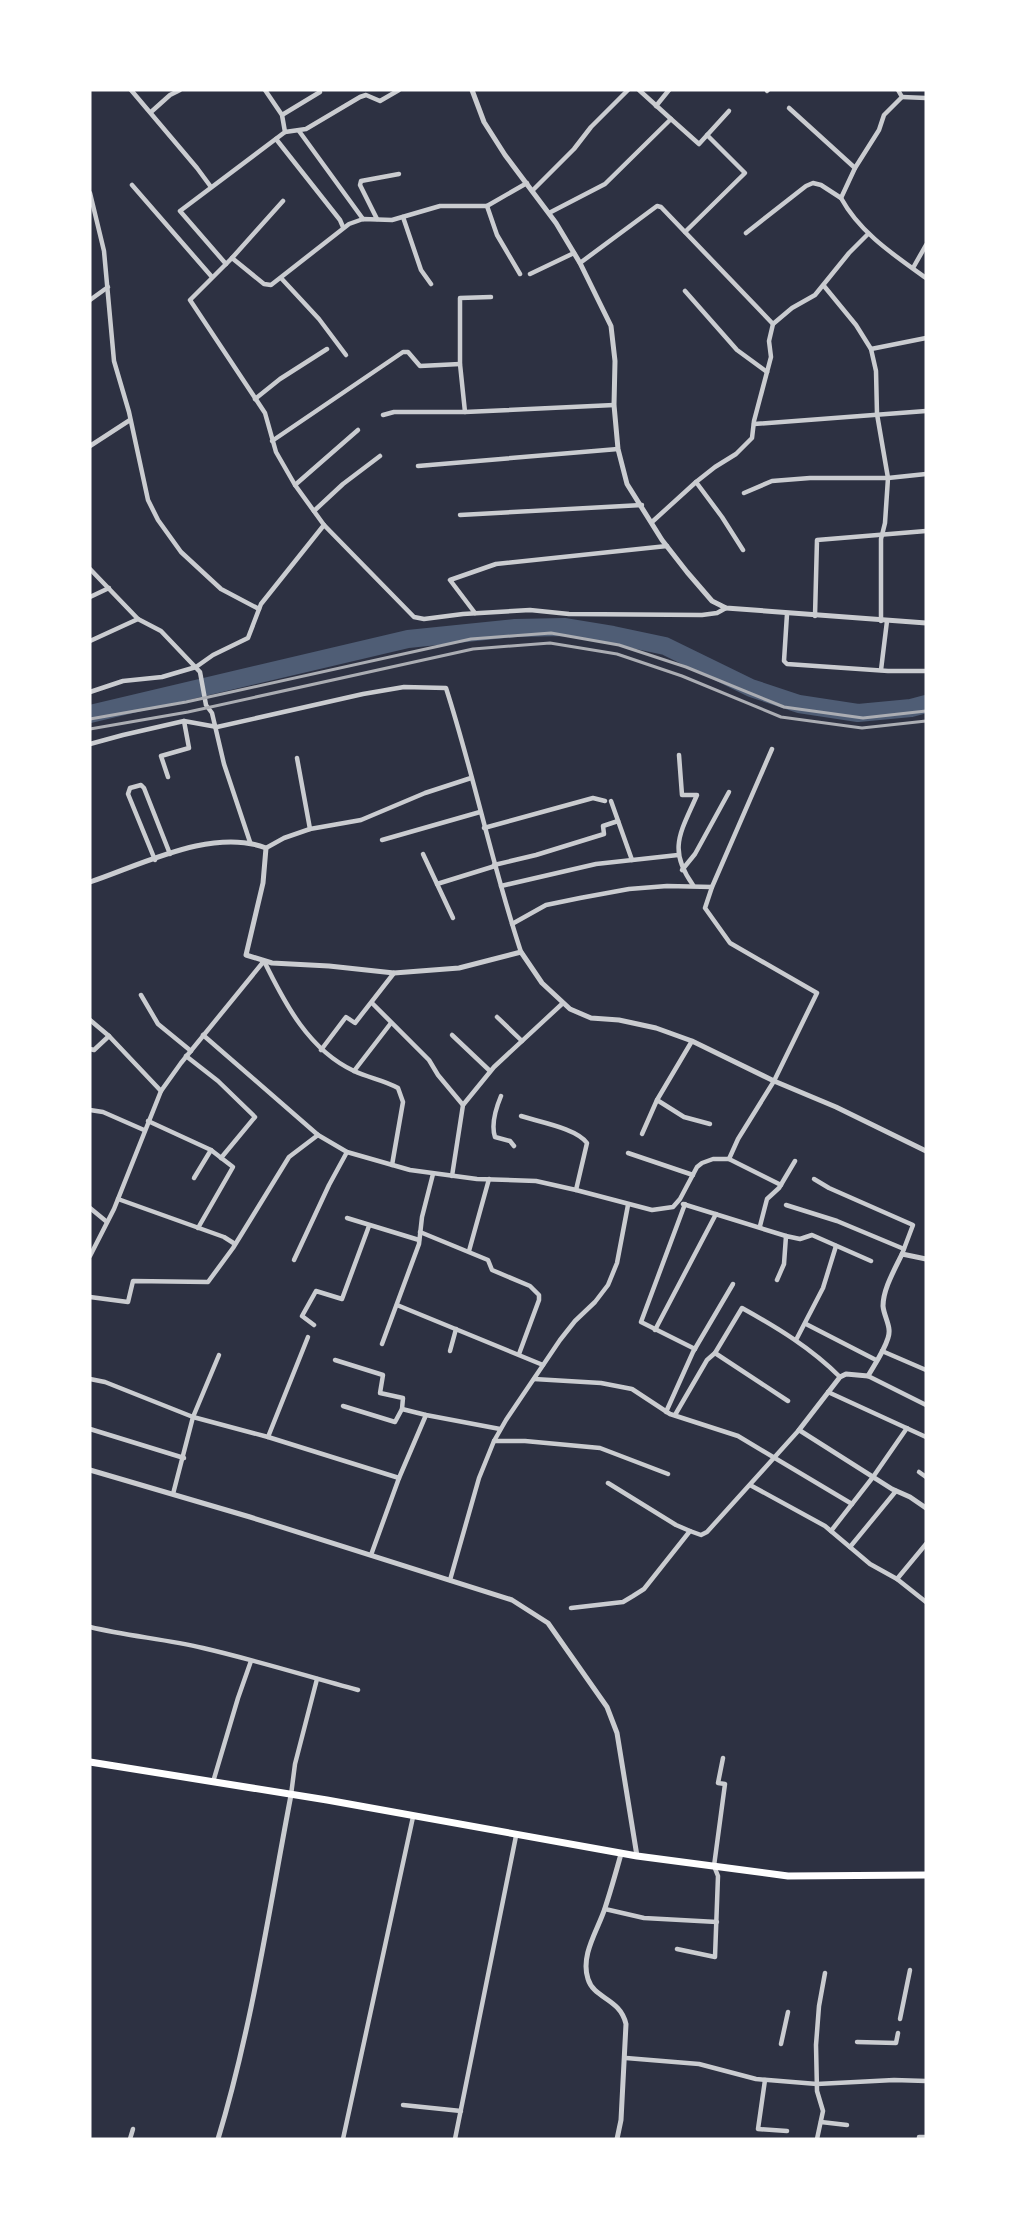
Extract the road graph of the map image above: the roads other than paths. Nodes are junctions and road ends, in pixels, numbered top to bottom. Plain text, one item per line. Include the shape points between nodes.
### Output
1 (131, 90) edge
2 (180, 90) edge
3 (264, 90) edge
4 (319, 90) edge
5 (399, 90) edge
6 (472, 90) edge
7 (628, 90) edge
8 (639, 90) edge
9 (669, 90) edge
10 (898, 90) edge
11 (902, 97) junction
12 (926, 98) edge
13 (656, 106) junction
14 (789, 108) dead end
15 (729, 111) dead end
16 (151, 112) junction
17 (282, 115) junction
18 (671, 119) junction
19 (299, 131) junction
20 (285, 132) junction
21 (707, 135) junction
22 (276, 139) junction
23 (855, 168) junction
24 (399, 174) dead end
25 (527, 183) junction
26 (132, 185) dead end
27 (211, 187) junction
28 (533, 189) junction
29 (90, 193) edge
30 (841, 198) junction
31 (283, 201) dead end
32 (487, 206) junction
33 (549, 213) junction
34 (403, 217) junction
35 (363, 219) junction
36 (377, 219) junction
37 (343, 227) junction
38 (686, 232) junction
39 (746, 233) dead end
40 (868, 234) junction
41 (926, 245) edge
42 (574, 253) junction
43 (232, 258) junction
44 (579, 263) junction
45 (225, 264) junction
46 (913, 268) junction
47 (520, 274) dead end
48 (530, 274) dead end
49 (212, 277) junction
50 (281, 278) junction
51 (926, 278) edge
52 (431, 284) dead end
53 (824, 286) junction
54 (108, 287) junction
55 (686, 291) dead end
56 (491, 297) dead end
57 (90, 300) edge
58 (773, 324) junction
59 (926, 338) edge
60 (327, 349) dead end
61 (871, 349) junction
62 (346, 355) dead end
63 (460, 364) junction
64 (767, 372) junction
65 (255, 399) junction
66 (614, 405) junction
67 (926, 411) edge
68 (465, 412) junction
69 (877, 414) junction
70 (383, 415) dead end
71 (130, 420) junction
72 (754, 423) junction
73 (358, 430) dead end
74 (272, 441) junction
75 (90, 446) edge
76 (618, 449) junction
77 (380, 456) dead end
78 (418, 466) dead end
79 (926, 474) edge
80 (888, 478) junction
81 (696, 482) junction
82 (295, 485) junction
83 (744, 493) dead end
84 (642, 505) junction
85 (314, 511) junction
86 (460, 515) dead end
87 (652, 522) junction
88 (324, 525) junction
89 (926, 531) edge
90 (882, 535) junction
91 (667, 546) junction
92 (743, 550) dead end
93 (90, 569) edge
94 (109, 588) junction
95 (90, 597) edge
96 (260, 607) junction
97 (726, 608) junction
98 (475, 613) junction
99 (787, 614) junction
100 (815, 616) junction
101 (138, 619) junction
102 (884, 621) junction
103 (926, 623) edge
104 (90, 640) edge
105 (196, 667) junction
106 (881, 670) junction
107 (926, 670) edge
108 (90, 692) edge
109 (184, 722) junction
110 (217, 727) junction
111 (90, 744) edge
112 (772, 748) dead end
113 (679, 755) dead end
114 (297, 758) dead end
115 (168, 777) dead end
116 (471, 778) junction
117 (729, 792) dead end
118 (480, 812) junction
119 (618, 821) junction
120 (484, 828) junction
121 (310, 829) junction
122 (382, 840) dead end
123 (250, 842) junction
124 (266, 848) junction
125 (170, 854) junction
126 (423, 854) dead end
127 (678, 855) junction
128 (154, 860) junction
129 (632, 860) junction
130 (495, 866) junction
131 (682, 870) junction
132 (90, 882) edge
133 (437, 884) junction
134 (693, 885) junction
135 (501, 886) junction
136 (712, 887) junction
137 (453, 918) dead end
138 (512, 924) junction
139 (521, 952) junction
140 (264, 961) junction
141 (394, 973) junction
142 (141, 995) dead end
143 (372, 1003) junction
144 (563, 1003) junction
145 (497, 1017) dead end
146 (90, 1020) edge
147 (392, 1023) junction
148 (203, 1035) junction
149 (452, 1035) dead end
150 (109, 1036) junction
151 (522, 1041) junction
152 (692, 1041) junction
153 (90, 1049) edge
154 (321, 1050) junction
155 (191, 1051) junction
156 (186, 1056) junction
157 (354, 1071) junction
158 (490, 1071) junction
159 (774, 1081) junction
160 (161, 1091) junction
161 (501, 1096) dead end
162 (657, 1100) junction
163 (463, 1105) junction
164 (90, 1110) edge
165 (521, 1116) dead end
166 (148, 1121) junction
167 (710, 1124) dead end
168 (144, 1130) junction
169 (642, 1134) dead end
170 (318, 1135) junction
171 (514, 1146) dead end
172 (211, 1150) junction
173 (926, 1151) edge
174 (347, 1152) junction
175 (628, 1153) dead end
176 (221, 1158) junction
177 (729, 1159) junction
178 (795, 1161) dead end
179 (392, 1165) junction
180 (434, 1174) junction
181 (693, 1175) junction
182 (452, 1176) junction
183 (194, 1178) dead end
184 (489, 1179) junction
185 (814, 1179) dead end
186 (781, 1185) junction
187 (576, 1190) junction
188 (118, 1199) junction
189 (677, 1202) junction
190 (685, 1204) junction
191 (628, 1205) junction
192 (786, 1205) dead end
193 (90, 1208) edge
194 (716, 1214) junction
195 (347, 1218) dead end
196 (107, 1222) junction
197 (369, 1226) junction
198 (760, 1226) junction
199 (198, 1228) junction
200 (420, 1232) junction
201 (786, 1236) junction
202 (419, 1240) junction
203 (235, 1244) junction
204 (836, 1246) junction
205 (470, 1251) junction
206 (903, 1251) junction
207 (90, 1256) edge
208 (926, 1259) edge
209 (294, 1260) dead end
210 (871, 1261) dead end
211 (777, 1280) dead end
212 (733, 1284) dead end
213 (90, 1297) edge
214 (397, 1305) junction
215 (806, 1324) junction
216 (314, 1325) dead end
217 (456, 1329) junction
218 (655, 1330) junction
219 (308, 1337) dead end
220 (796, 1340) junction
221 (382, 1344) dead end
222 (695, 1349) junction
223 (450, 1351) dead end
224 (881, 1351) junction
225 (715, 1353) junction
226 (519, 1354) junction
227 (219, 1355) dead end
228 (335, 1360) dead end
229 (876, 1360) junction
230 (543, 1365) junction
231 (926, 1370) edge
232 (868, 1376) junction
233 (840, 1377) junction
234 (90, 1378) edge
235 (534, 1379) junction
236 (828, 1392) junction
237 (788, 1401) dead end
238 (926, 1405) edge
239 (343, 1406) dead end
240 (402, 1409) junction
241 (666, 1412) junction
242 (426, 1415) junction
243 (675, 1415) junction
244 (193, 1417) junction
245 (906, 1428) junction
246 (90, 1429) edge
247 (500, 1429) junction
248 (800, 1430) junction
249 (268, 1437) junction
250 (926, 1437) edge
251 (494, 1441) junction
252 (184, 1458) junction
253 (775, 1458) junction
254 (90, 1470) edge
255 (919, 1472) dead end
256 (668, 1474) dead end
257 (873, 1477) junction
258 (926, 1477) edge
259 (399, 1478) junction
260 (608, 1483) dead end
261 (750, 1485) junction
262 (896, 1491) junction
263 (173, 1494) junction
264 (852, 1504) junction
265 (926, 1508) edge
266 (690, 1531) junction
267 (831, 1531) junction
268 (926, 1544) edge
269 (850, 1547) junction
270 (371, 1555) junction
271 (897, 1579) junction
272 (450, 1580) junction
273 (926, 1602) edge
274 (571, 1608) dead end
275 (90, 1626) edge
276 (251, 1661) junction
277 (317, 1679) junction
278 (358, 1690) dead end
279 (723, 1758) dead end
280 (90, 1762) edge
281 (213, 1782) junction
282 (291, 1795) junction
283 (413, 1817) junction
284 (516, 1836) junction
285 (621, 1854) junction
286 (637, 1856) junction
287 (714, 1866) junction
288 (926, 1875) edge
289 (605, 1909) junction
290 (717, 1922) junction
291 (677, 1949) dead end
292 (910, 1970) dead end
293 (825, 1973) dead end
294 (788, 2012) dead end
295 (900, 2019) dead end
296 (898, 2033) dead end
297 (857, 2042) dead end
298 (781, 2044) dead end
299 (626, 2058) junction
300 (765, 2080) junction
301 (926, 2081) edge
302 (817, 2084) junction
303 (404, 2105) dead end
304 (461, 2111) junction
305 (821, 2122) junction
306 (847, 2125) dead end
307 (133, 2129) dead end
308 (787, 2131) dead end
309 (926, 2137) edge
310 (130, 2139) edge
311 (218, 2139) edge
312 (342, 2139) edge
313 (455, 2139) edge
314 (617, 2139) edge
315 (817, 2139) edge
316 (919, 2139) edge

1 - 16 street
2 - 16 street
3 - 17 street
4 - 17 street
5 - 19 street via 380,101 366,95 360,97
6 - 25 street via 484,123
7 - 28 street
8 - 13 street
9 - 13 street
10 - 11 street
11 - 12 street
11 - 23 street via 884,115
13 - 18 street
14 - 23 street
15 - 21 street
16 - 27 street
17 - 20 street
18 - 21 street via 699,144
18 - 33 street via 605,184
19 - 20 street
19 - 35 street
20 - 22 street
21 - 38 street via 745,172
22 - 27 street
22 - 37 street
23 - 30 street
24 - 36 street via 361,181
25 - 28 street
25 - 32 street
26 - 49 street
27 - 45 street via 180,210
28 - 33 street
29 - 54 street
30 - 39 street via 813,183
30 - 40 street via 849,214
31 - 43 street
32 - 34 street via 440,206
32 - 47 street via 497,235
33 - 42 street
34 - 36 street
34 - 52 street via 421,270
35 - 36 street
35 - 37 street
37 - 50 street
38 - 44 street via 657,206
38 - 58 street
40 - 46 street
40 - 53 street
41 - 46 street
42 - 44 street
42 - 48 street
43 - 45 street
43 - 50 street via 264,284 271,285
44 - 66 street via 611,326
45 - 49 street
46 - 51 street
49 - 65 street via 190,300
50 - 62 street
53 - 58 street
53 - 61 street
54 - 57 street
54 - 71 street via 114,361
55 - 64 street via 737,350
56 - 63 street via 460,298
58 - 64 street
59 - 61 street
60 - 65 street
61 - 69 street
63 - 68 street
63 - 74 street via 420,366 408,352 403,352
64 - 72 street
65 - 74 street via 265,413
66 - 68 street
66 - 76 street
67 - 69 street
68 - 70 street
69 - 72 street
69 - 80 street
71 - 75 street
71 - 96 street via 148,500 169,536 221,589
72 - 81 street via 752,438
73 - 82 street
74 - 82 street
76 - 78 street
76 - 84 street via 627,484
77 - 85 street
79 - 80 street
80 - 83 street via 772,481
80 - 90 street
81 - 87 street
81 - 92 street
82 - 85 street
84 - 86 street
84 - 87 street
85 - 88 street
87 - 91 street
88 - 96 street
88 - 98 street via 414,617
89 - 90 street
90 - 100 street via 817,540
90 - 102 street
91 - 97 street via 712,601
91 - 98 street via 496,564 450,580
93 - 94 street
94 - 95 street
94 - 101 street
96 - 105 street via 248,638
97 - 98 street via 717,614 702,615 530,610
97 - 99 street
99 - 100 street
99 - 106 street via 787,664
100 - 102 street
101 - 104 street
101 - 105 street via 161,631
102 - 103 street
102 - 106 street
105 - 108 street via 162,677 123,681
105 - 110 street via 206,705
106 - 107 street
109 - 110 street
109 - 111 street
109 - 115 street via 189,748 160,756
110 - 116 street via 373,692 404,687 446,688
110 - 123 street via 224,764
112 - 136 street
113 - 127 street via 682,795 697,795 680,835
114 - 121 street
116 - 118 street
116 - 121 street via 362,820
117 - 131 street
118 - 120 street
118 - 122 street
119 - 120 street via 608,801 593,798
119 - 129 street
119 - 130 street via 603,826 603,834
120 - 130 street
121 - 124 street
123 - 124 street
123 - 125 street via 228,841
124 - 140 street via 263,883 246,955
125 - 128 street
125 - 128 street via 144,788 130,788 128,794
126 - 133 street
127 - 129 street
127 - 131 street
128 - 132 street
129 - 135 street via 596,864
130 - 133 street
130 - 135 street
131 - 134 street
133 - 137 street
134 - 136 street
134 - 138 street via 628,889 546,905
135 - 138 street
136 - 159 street via 705,908 730,943 818,993
138 - 139 street
139 - 141 street via 459,968
139 - 144 street via 542,983
140 - 141 street
140 - 148 street
140 - 154 street via 293,1016
141 - 143 street
142 - 155 street via 158,1024
143 - 147 street
143 - 154 street via 355,1023 346,1017
144 - 151 street
144 - 152 street via 591,1017 656,1028
145 - 151 street
146 - 150 street
147 - 157 street
147 - 163 street via 429,1060
148 - 155 street
148 - 170 street
149 - 158 street
150 - 153 street via 94,1050
150 - 160 street
151 - 158 street
152 - 159 street
152 - 162 street
154 - 157 street
155 - 156 street
156 - 160 street
156 - 176 street via 255,1117
157 - 179 street via 398,1088 403,1102
158 - 163 street
159 - 173 street
159 - 177 street
160 - 166 street
161 - 171 street via 493,1131 495,1137
162 - 167 street via 684,1117
162 - 169 street
163 - 182 street
164 - 168 street
165 - 187 street via 583,1138 587,1143
166 - 168 street
166 - 172 street
168 - 188 street
170 - 174 street
170 - 203 street via 289,1157
172 - 176 street
172 - 183 street
174 - 179 street
174 - 209 street
175 - 181 street
176 - 199 street via 233,1167
177 - 181 street via 702,1162
177 - 186 street
178 - 186 street
179 - 180 street
180 - 182 street
180 - 200 street
181 - 189 street
182 - 184 street
184 - 187 street via 536,1181
184 - 205 street
185 - 206 street via 913,1225
186 - 198 street via 767,1199
187 - 191 street
188 - 196 street
188 - 199 street
189 - 190 street
189 - 191 street via 673,1207 652,1210
190 - 194 street
190 - 218 street via 641,1322
191 - 230 street via 617,1263 608,1285
192 - 206 street via 837,1221
193 - 196 street
194 - 198 street
194 - 218 street
195 - 197 street
196 - 207 street
197 - 202 street
197 - 216 street via 342,1299 316,1291 311,1299 302,1316
198 - 201 street
199 - 203 street
200 - 202 street
200 - 205 street
201 - 204 street via 800,1239 812,1235
201 - 211 street via 784,1264
202 - 214 street
203 - 213 street via 208,1281 133,1281 128,1302
204 - 210 street
204 - 215 street
205 - 226 street via 488,1260 492,1269 530,1286 539,1295
206 - 208 street
206 - 224 street via 884,1294 884,1317 889,1328
212 - 222 street
214 - 217 street
214 - 221 street
215 - 220 street
215 - 229 street
217 - 223 street
217 - 226 street
218 - 222 street
219 - 249 street
220 - 225 street via 742,1308
220 - 233 street
222 - 241 street
224 - 229 street
224 - 231 street
225 - 237 street
225 - 243 street
226 - 230 street
227 - 244 street
228 - 240 street via 383,1375 380,1393 403,1398
229 - 232 street
230 - 235 street
232 - 233 street
232 - 238 street
233 - 236 street
234 - 244 street
235 - 241 street via 632,1389
235 - 247 street
236 - 245 street
236 - 248 street
239 - 240 street via 394,1422
240 - 242 street
241 - 243 street
242 - 247 street
242 - 259 street
243 - 253 street via 738,1436
244 - 249 street
244 - 252 street
245 - 250 street
245 - 257 street
246 - 252 street
247 - 251 street
248 - 253 street
248 - 257 street
249 - 259 street
251 - 256 street via 600,1448
251 - 272 street via 479,1478
252 - 263 street
253 - 261 street
253 - 264 street
254 - 263 street
255 - 258 street
257 - 262 street
257 - 264 street
259 - 270 street
260 - 266 street
261 - 266 street via 707,1532 700,1535
261 - 267 street
262 - 265 street
262 - 269 street
263 - 270 street
264 - 267 street
266 - 274 street via 644,1589 623,1602
267 - 269 street
268 - 271 street
269 - 271 street
270 - 272 street
271 - 273 street
272 - 286 street via 512,1600 548,1623 589,1680 607,1707 617,1733
275 - 276 street via 155,1637
276 - 277 street
276 - 281 street
277 - 278 street
277 - 282 street
279 - 287 street via 718,1784 725,1784
280 - 281 main road
281 - 282 main road
282 - 283 main road
282 - 311 street via 242,2044
283 - 284 main road
283 - 312 street
284 - 285 main road
284 - 304 street
285 - 286 main road
285 - 289 street
286 - 287 main road
287 - 288 main road via 788,1876
287 - 290 street via 718,1876
289 - 290 street via 644,1918
289 - 299 street via 589,1947 588,1980 624,2013
290 - 291 street via 715,1957
292 - 295 street
293 - 302 street via 816,2045
294 - 298 street
296 - 297 street via 896,2043
299 - 300 street via 699,2064
299 - 314 street
300 - 302 street
300 - 308 street via 758,2128
301 - 302 street
302 - 305 street via 823,2111
303 - 304 street
304 - 313 street
305 - 306 street
305 - 315 street
307 - 310 street
309 - 316 street

